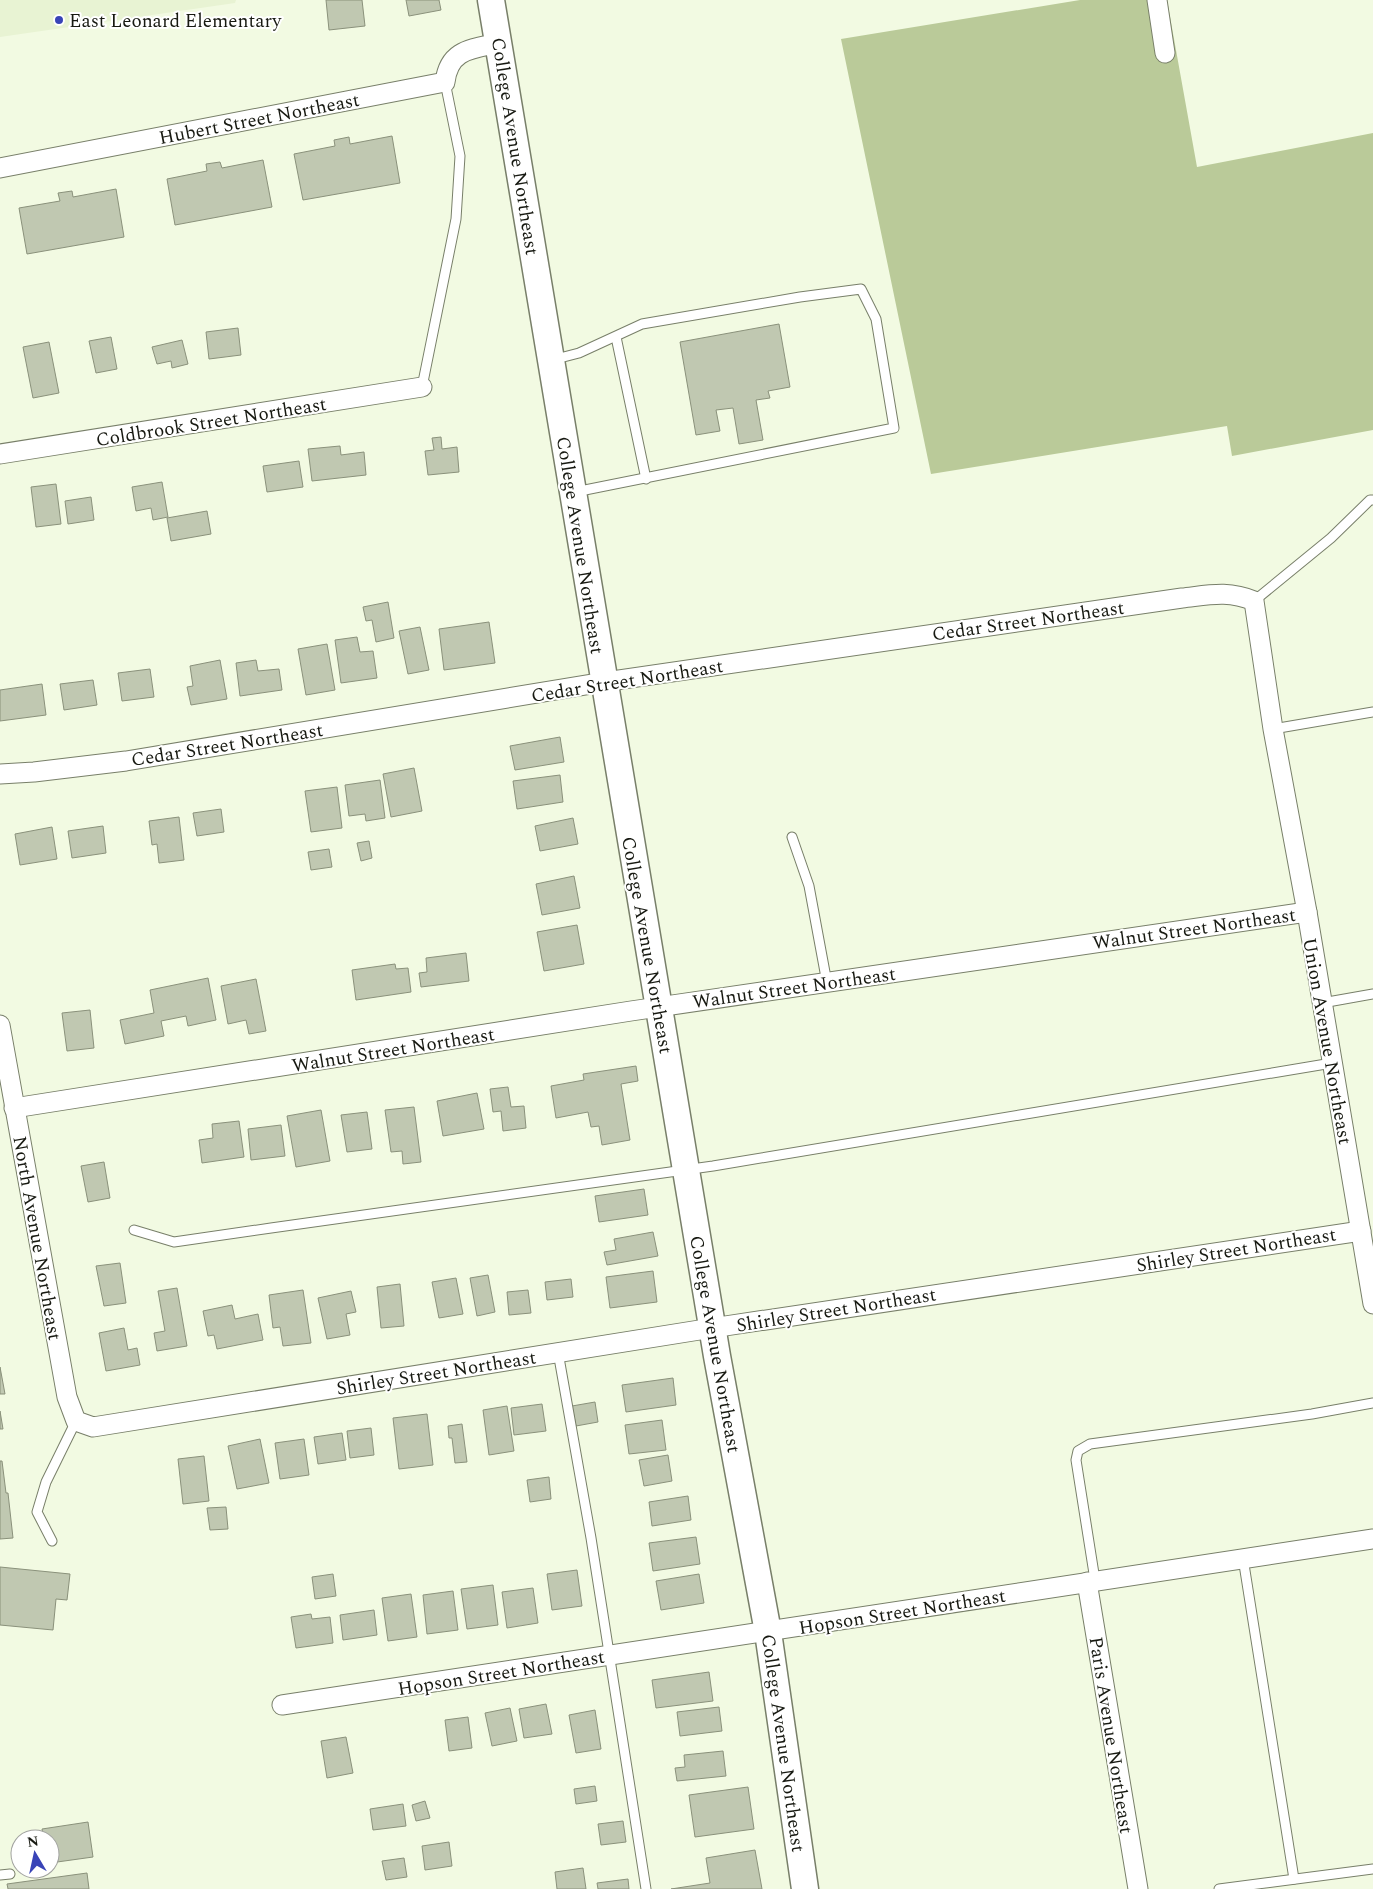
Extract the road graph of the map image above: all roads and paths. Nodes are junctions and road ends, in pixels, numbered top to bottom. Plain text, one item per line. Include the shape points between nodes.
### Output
1 (492, 0) edge
2 (1157, 0) edge
3 (499, 43) junction
4 (1165, 53) dead end
5 (445, 82) junction
6 (0, 168) edge
7 (616, 337) junction
8 (551, 360) junction
9 (422, 387) joint
10 (0, 454) edge
11 (646, 479) junction
12 (573, 492) junction
13 (1373, 500) edge
14 (1254, 601) junction
15 (604, 682) junction
16 (1373, 712) edge
17 (1273, 729) junction
18 (0, 774) edge
19 (792, 837) dead end
20 (1306, 912) junction
21 (827, 982) junction
22 (1373, 994) edge
23 (1322, 1003) junction
24 (659, 1007) junction
25 (0, 1025) edge
26 (1332, 1063) junction
27 (14, 1108) junction
28 (686, 1170) junction
29 (134, 1230) dead end
30 (1360, 1230) junction
31 (1373, 1304) edge
32 (712, 1328) junction
33 (558, 1352) junction
34 (1373, 1403) edge
35 (76, 1421) junction
36 (1373, 1539) edge
37 (52, 1541) dead end
38 (1243, 1558) junction
39 (1091, 1581) junction
40 (768, 1632) junction
41 (610, 1656) junction
42 (282, 1705) dead end
43 (1373, 1869) edge
44 (10, 1874) dead end
45 (0, 1875) edge
46 (1294, 1879) junction
47 (646, 1889) edge
48 (806, 1889) edge
49 (1138, 1889) edge
50 (1219, 1889) edge

1 - 3 main road, College Avenue Northeast
2 - 4 street
3 - 5 street via 459,54 446,71
3 - 8 main road, College Avenue Northeast
5 - 6 street, Hubert Street Northeast
5 - 9 lane via 460,156 456,219
7 - 8 lane via 579,353
7 - 11 lane
7 - 11 lane via 642,324 861,289 876,319 894,428
8 - 12 main road, College Avenue Northeast
9 - 10 street, Coldbrook Street Northeast
11 - 12 lane
12 - 15 main road, College Avenue Northeast
13 - 14 lane
14 - 15 street, Cedar Street Northeast via 1231,593 1182,598
14 - 17 street, Union Avenue Northeast
15 - 18 street, Cedar Street Northeast via 126,761
15 - 24 main road, College Avenue Northeast
16 - 17 lane
17 - 20 street, Union Avenue Northeast
19 - 21 lane via 809,886
20 - 21 street, Walnut Street Northeast
20 - 23 street, Union Avenue Northeast
21 - 24 street, Walnut Street Northeast
22 - 23 lane
23 - 26 street, Union Avenue Northeast
24 - 27 street, Walnut Street Northeast
24 - 28 main road, College Avenue Northeast
25 - 27 street, North Avenue Northeast
26 - 28 lane
26 - 30 street, Union Avenue Northeast
27 - 35 street, North Avenue Northeast via 67,1397
28 - 29 lane via 174,1242
28 - 32 main road, College Avenue Northeast
30 - 31 street, Union Avenue Northeast
30 - 32 street, Shirley Street Northeast
32 - 33 street, Shirley Street Northeast
32 - 40 main road, College Avenue Northeast
33 - 35 street, Shirley Street Northeast via 93,1427
33 - 41 lane
34 - 39 lane via 1090,1444 1078,1451 1076,1460
35 - 37 lane via 46,1482 37,1512
36 - 38 street, Hopson Street Northeast
38 - 39 street, Hopson Street Northeast
38 - 46 lane
39 - 40 street, Hopson Street Northeast
39 - 49 street, Paris Avenue Northeast
40 - 41 street, Hopson Street Northeast
40 - 48 main road, College Avenue Northeast
41 - 42 street, Hopson Street Northeast
41 - 47 lane
43 - 46 lane
44 - 45 lane
46 - 50 lane

